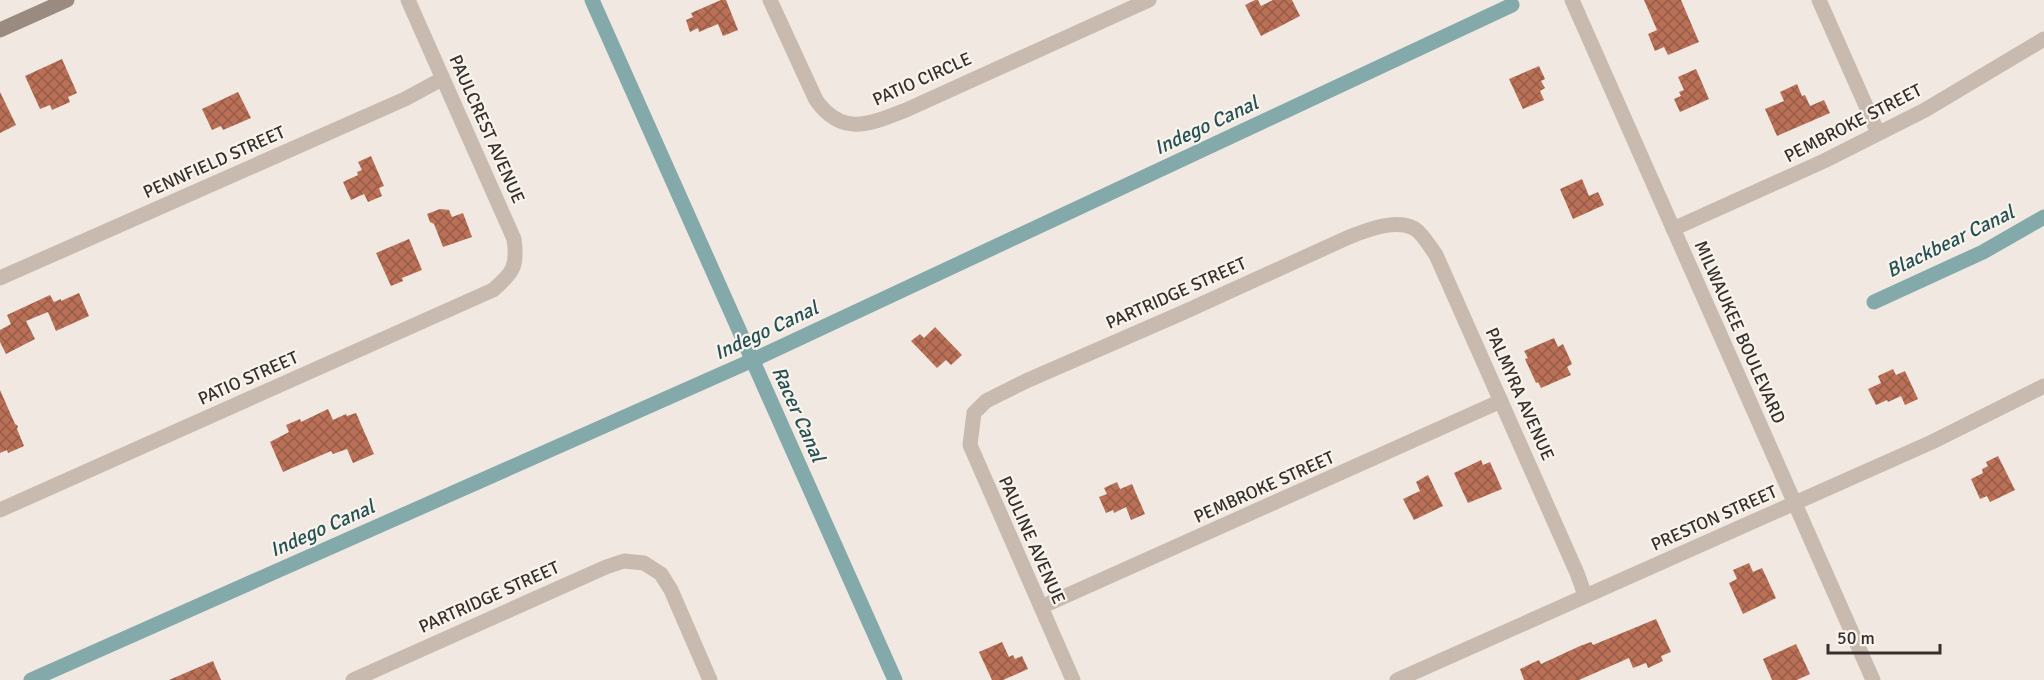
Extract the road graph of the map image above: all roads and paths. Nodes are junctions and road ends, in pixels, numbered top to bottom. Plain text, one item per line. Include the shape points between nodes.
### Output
1 (67, 0) edge
2 (408, 0) edge
3 (770, 0) edge
4 (1149, 0) edge
5 (1572, 0) edge
6 (1820, 0) edge
7 (0, 30) edge
8 (2044, 39) edge
9 (442, 79) junction
10 (1878, 133) junction
11 (1401, 224) joint
12 (1673, 229) junction
13 (510, 276) joint
14 (0, 278) edge
15 (2044, 386) edge
16 (1502, 401) junction
17 (974, 413) joint
18 (1796, 503) junction
19 (0, 510) edge
20 (1585, 595) junction
21 (1041, 607) junction
22 (353, 680) edge
23 (710, 680) edge
24 (1073, 680) edge
25 (1397, 680) edge
26 (1873, 680) edge

1 - 7 street
2 - 9 street, PAULCREST AVENUE
3 - 4 street, PATIO CIRCLE via 816,100 826,114 847,125 866,124 897,113
5 - 12 street, MILWAUKEE BOULEVARD
6 - 10 street
8 - 10 street, PEMBROKE STREET via 1925,110
9 - 13 street, PAULCREST AVENUE via 514,239 517,258
9 - 14 street, PENNFIELD STREET via 405,99
10 - 12 street, PEMBROKE STREET
11 - 16 street, PALMYRA AVENUE via 1416,230 1436,255
11 - 17 street, PARTRIDGE STREET via 1349,237 1026,381 986,401
12 - 18 street, MILWAUKEE BOULEVARD
13 - 19 street, PATIO STREET via 493,291
15 - 18 street, PRESTON STREET
16 - 20 street, PALMYRA AVENUE
16 - 21 street, PEMBROKE STREET
17 - 21 street, PAULINE AVENUE via 970,445
18 - 20 street, PRESTON STREET
18 - 26 street, MILWAUKEE BOULEVARD
20 - 25 street, PRESTON STREET
21 - 24 street, PAULINE AVENUE
22 - 23 street, PARTRIDGE STREET via 624,561 644,563 661,574

